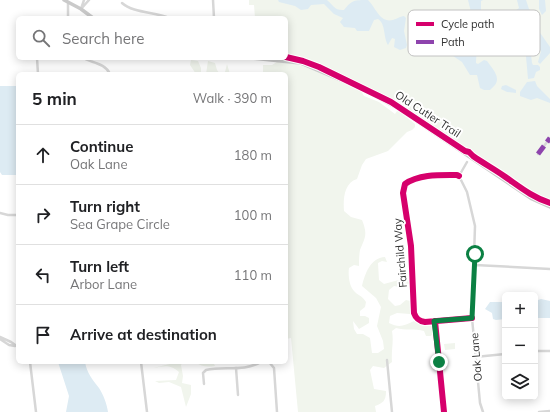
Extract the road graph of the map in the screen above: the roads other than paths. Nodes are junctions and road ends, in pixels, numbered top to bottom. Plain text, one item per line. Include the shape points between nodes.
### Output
1 (84, 0) edge
2 (89, 0) edge
3 (213, 0) edge
4 (66, 1) edge
5 (122, 3) dead end
6 (81, 9) junction
7 (68, 16) edge
8 (90, 16) edge
9 (164, 16) edge
10 (214, 16) edge
11 (37, 60) edge
12 (89, 60) edge
13 (271, 60) edge
14 (38, 72) edge
15 (109, 72) edge
16 (550, 138) edge
17 (538, 154) dead end
18 (467, 162) dead end
19 (460, 176) junction
20 (550, 207) edge
21 (0, 213) edge
22 (16, 215) edge
23 (475, 265) junction
24 (550, 270) edge
25 (472, 318) junction
26 (434, 321) junction
27 (0, 338) edge
28 (16, 345) edge
29 (538, 351) edge
30 (550, 352) edge
31 (502, 354) edge
32 (476, 357) junction
33 (387, 360) dead end
34 (30, 364) edge
35 (142, 364) edge
36 (256, 364) edge
37 (271, 364) edge
38 (236, 368) junction
39 (204, 384) dead end
40 (238, 395) dead end
41 (550, 411) edge
42 (36, 412) edge
43 (147, 412) edge
44 (278, 412) edge
45 (392, 412) edge
46 (444, 412) edge
47 (483, 412) edge
48 (538, 412) edge

1 - 6 street
2 - 6 street
3 - 10 street
4 - 6 main road
4 - 7 street
5 - 9 street via 129,8
6 - 8 main road
11 - 14 street
12 - 15 street via 100,64
13 - 20 main road via 300,63 362,89 397,108 532,200
16 - 17 street
18 - 19 street
19 - 23 street, Oak Lane via 474,219
19 - 26 street, Fairchild Way via 425,177 404,185 414,312 417,320
21 - 22 street
23 - 24 street
23 - 25 street, Oak Lane
25 - 26 street
25 - 32 street, Oak Lane
26 - 46 street
27 - 28 street
29 - 30 street
31 - 32 street
32 - 47 street, Oak Lane
33 - 45 street
34 - 42 street
35 - 43 street
36 - 38 street
37 - 44 street via 274,368
38 - 39 street via 204,371
38 - 40 street
41 - 48 street

